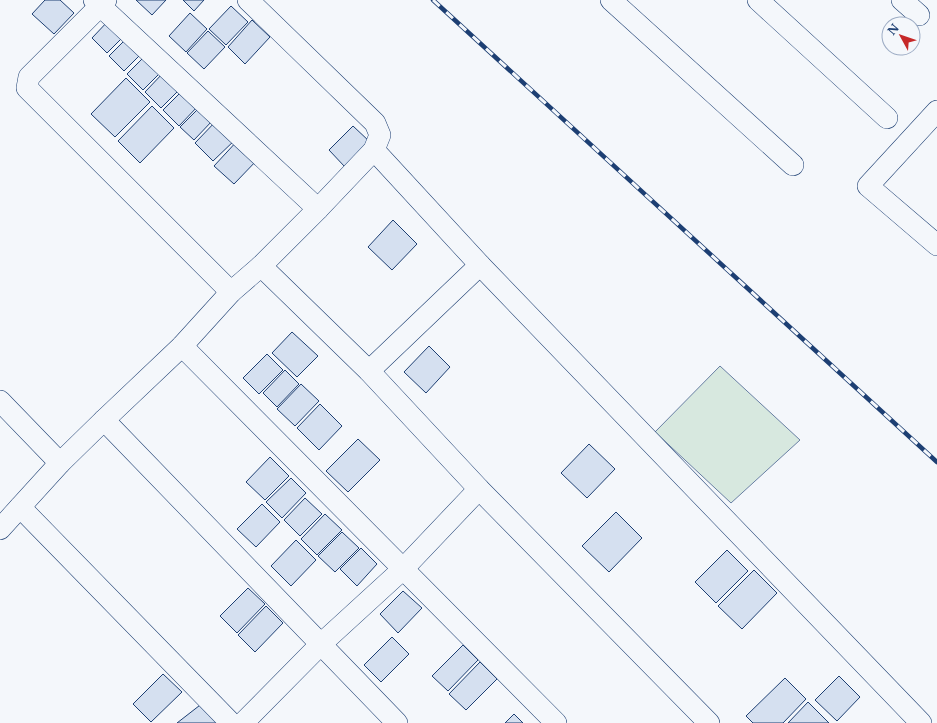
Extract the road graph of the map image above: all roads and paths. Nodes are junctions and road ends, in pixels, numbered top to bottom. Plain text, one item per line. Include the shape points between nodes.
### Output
1 (248, 0) edge
2 (611, 0) edge
3 (758, 0) edge
4 (902, 0) edge
5 (100, 2) edge
6 (919, 16) dead end
7 (935, 117) edge
8 (887, 118) dead end
9 (374, 150) junction
10 (793, 165) dead end
11 (318, 209) junction
12 (937, 245) edge
13 (480, 265) junction
14 (261, 266) junction
15 (231, 292) junction
16 (182, 346) junction
17 (369, 371) junction
18 (0, 401) edge
19 (104, 420) junction
20 (60, 463) junction
21 (479, 489) junction
22 (20, 507) junction
23 (0, 529) edge
24 (403, 569) junction
25 (321, 644) junction
26 (910, 719) edge
27 (231, 723) edge
28 (243, 723) edge
29 (397, 723) edge
30 (556, 723) edge
31 (709, 723) edge

1 - 9 street via 375,123 380,135
2 - 10 street
3 - 8 street
4 - 6 street
5 - 11 street
5 - 15 street via 29,77 27,88
7 - 12 street via 868,186
9 - 11 street
9 - 13 street
11 - 14 street
13 - 17 street
13 - 26 street
14 - 15 street
14 - 17 street
15 - 16 street
16 - 19 street
16 - 24 street
17 - 21 street
18 - 20 street
19 - 20 street
19 - 25 street
20 - 22 street
21 - 24 street
21 - 31 street
22 - 23 street
22 - 27 street
24 - 25 street
24 - 30 street
25 - 28 street
25 - 29 street

